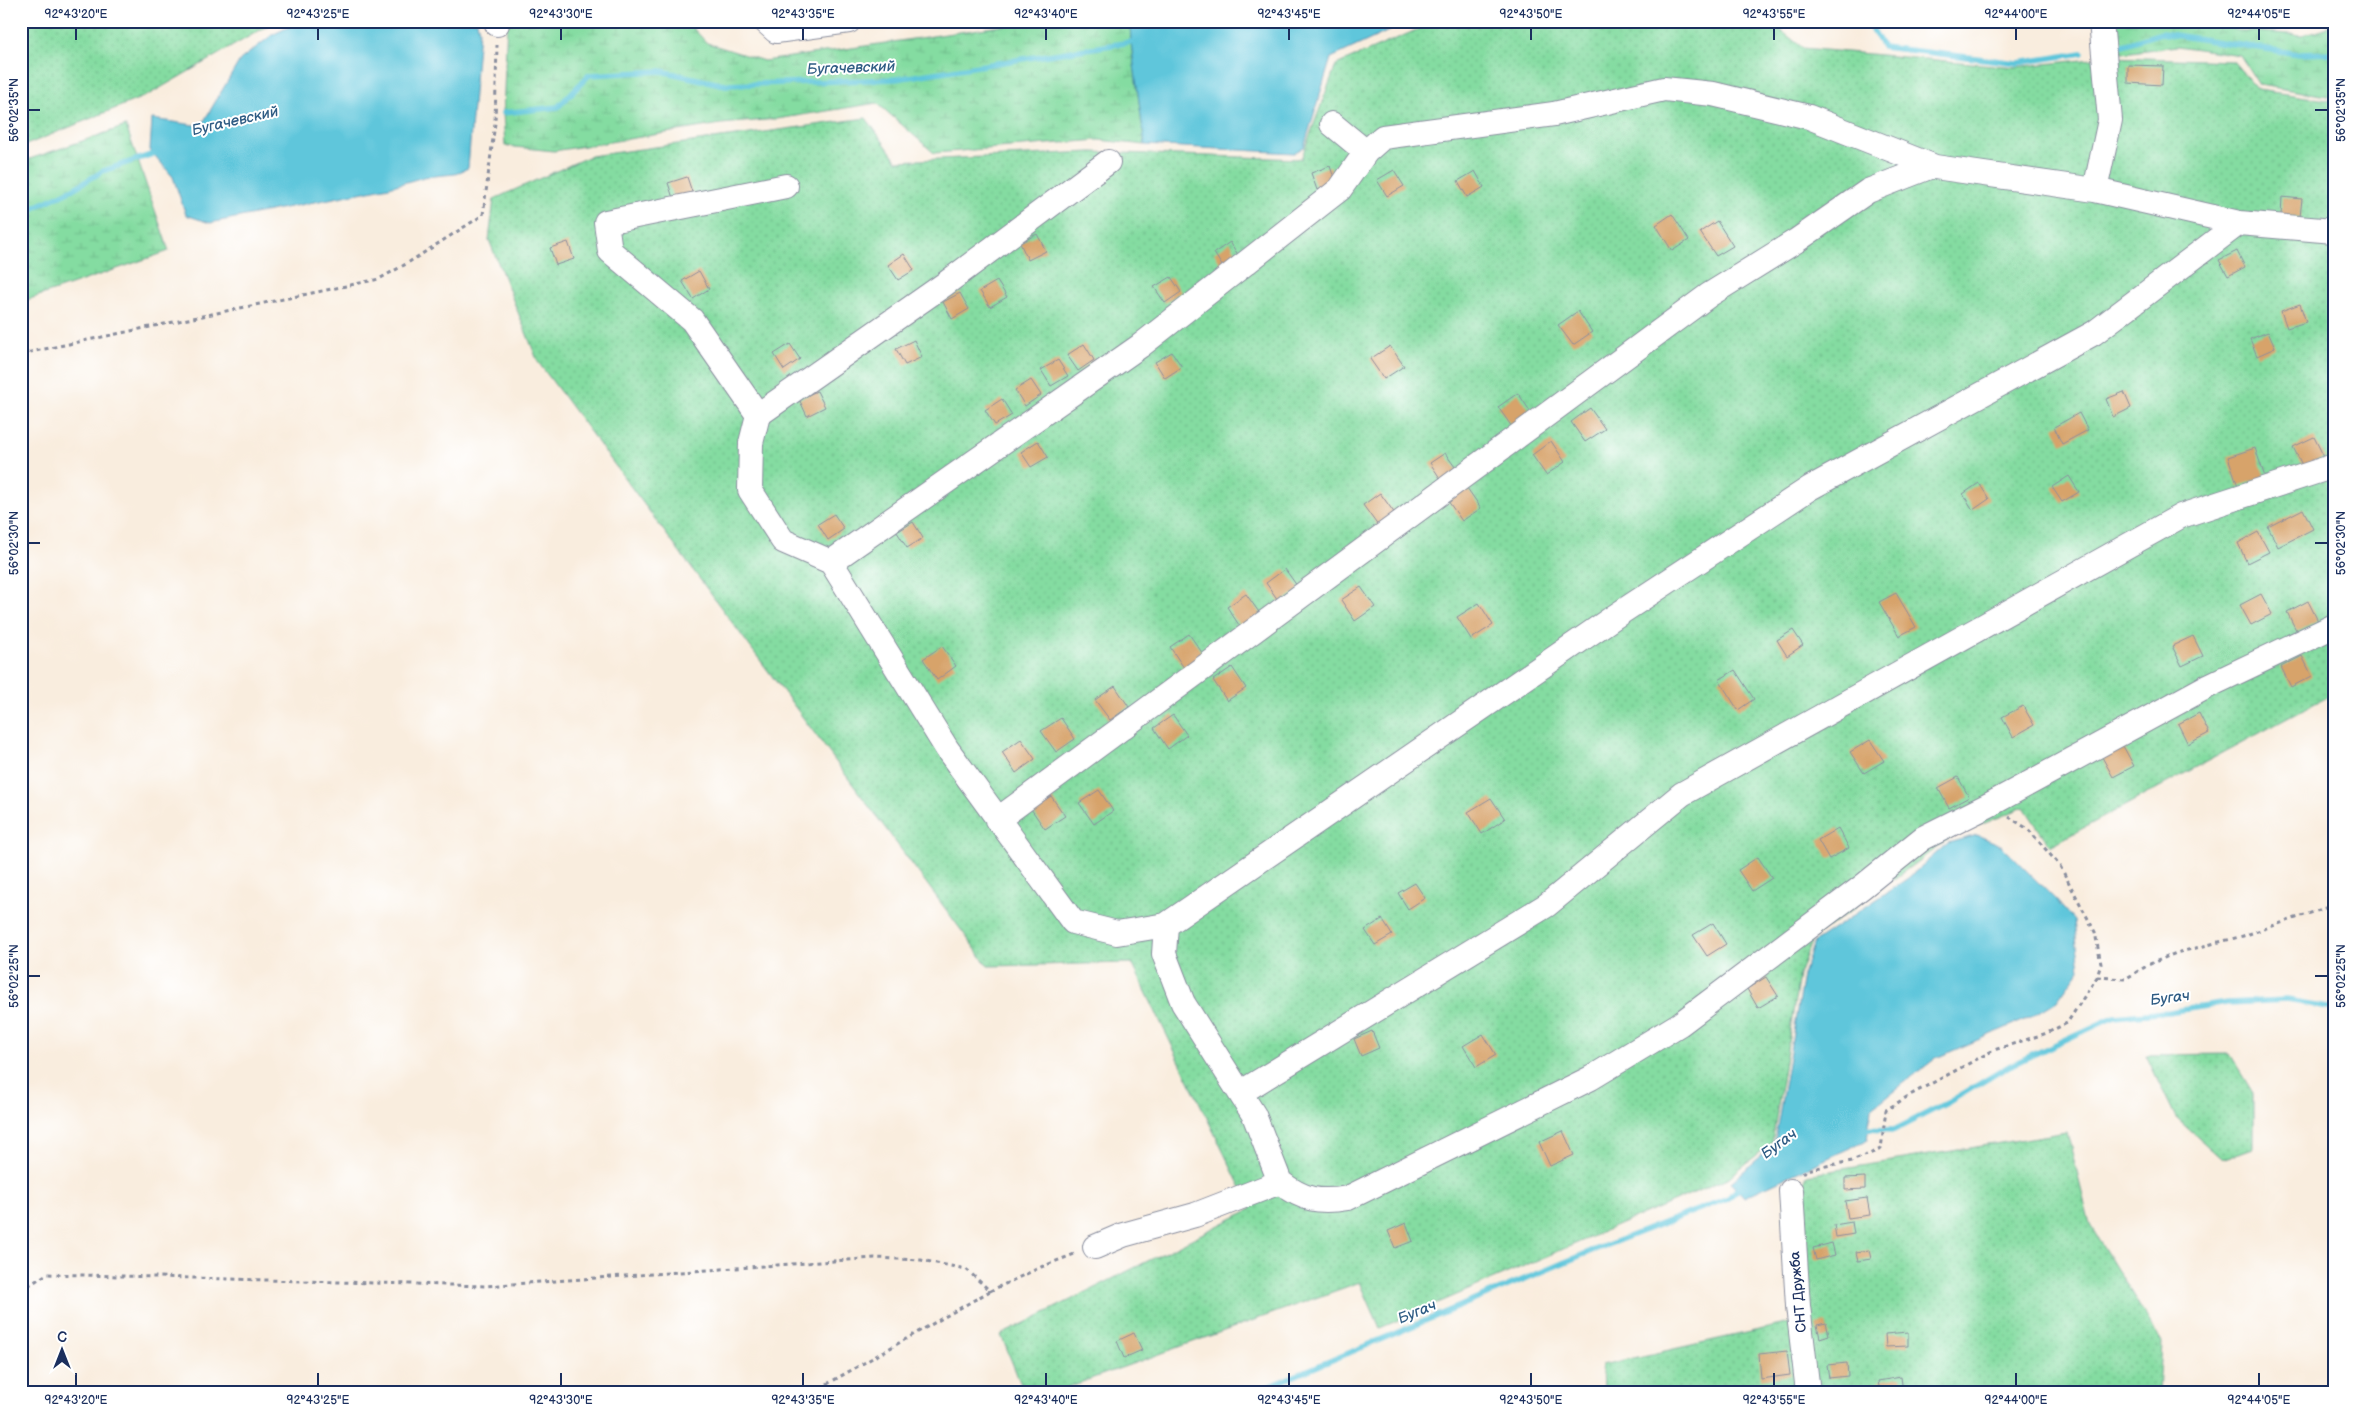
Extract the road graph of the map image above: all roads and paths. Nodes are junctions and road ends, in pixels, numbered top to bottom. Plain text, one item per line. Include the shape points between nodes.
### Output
1 (765, 21) edge
2 (849, 21) edge
3 (2101, 21) edge
4 (497, 23) edge
5 (1332, 124) dead end
6 (1366, 152) junction
7 (1108, 162) dead end
8 (1932, 166) junction
9 (786, 186) dead end
10 (2095, 190) junction
11 (2239, 223) junction
12 (2334, 231) edge
13 (21, 354) edge
14 (758, 415) junction
15 (2334, 466) edge
16 (832, 562) junction
17 (2334, 626) edge
18 (1989, 805) junction
19 (997, 820) junction
20 (2334, 905) edge
21 (1166, 925) junction
22 (2097, 977) junction
23 (1240, 1093) junction
24 (1280, 1182) junction
25 (1791, 1191) joint
26 (1095, 1246) joint
27 (21, 1290) edge
28 (990, 1292) junction
29 (813, 1392) edge
30 (1808, 1392) edge

1 - 2 street via 776,31
3 - 10 street via 2110,120
4 - 13 path via 494,123 483,215 379,279
5 - 6 street
6 - 8 street via 1383,137 1554,114 1664,89 1713,94 1808,117
6 - 16 street via 1340,189 1140,346
7 - 14 street via 945,284
8 - 10 street
8 - 19 street via 1868,191 1796,242 1709,295
9 - 14 street via 606,222 610,252 692,320
10 - 11 street
11 - 12 street
11 - 21 street via 2094,333 1801,493 1614,617
14 - 16 street via 751,443 750,490 783,541
15 - 23 street via 2181,516 1682,794 1547,905
16 - 19 street via 947,749
17 - 18 street via 2208,686
18 - 22 path via 2028,829 2060,866 2095,932 2101,964
18 - 24 street via 1923,838 1680,1024 1591,1078 1348,1198 1329,1201 1297,1195
19 - 21 street via 1073,922 1117,933
20 - 22 path via 2244,936 2176,953 2125,979
21 - 23 street via 1164,954 1183,1002
22 - 25 path via 2067,1023 1994,1050 1910,1095 1886,1110 1881,1149 1852,1161 1806,1170
23 - 24 street via 1254,1115
24 - 26 street via 1195,1215
25 - 30 street, СНТ Дружба via 1798,1306
26 - 28 path
27 - 28 path via 46,1274 486,1286 875,1258 921,1260 966,1269
28 - 29 path

